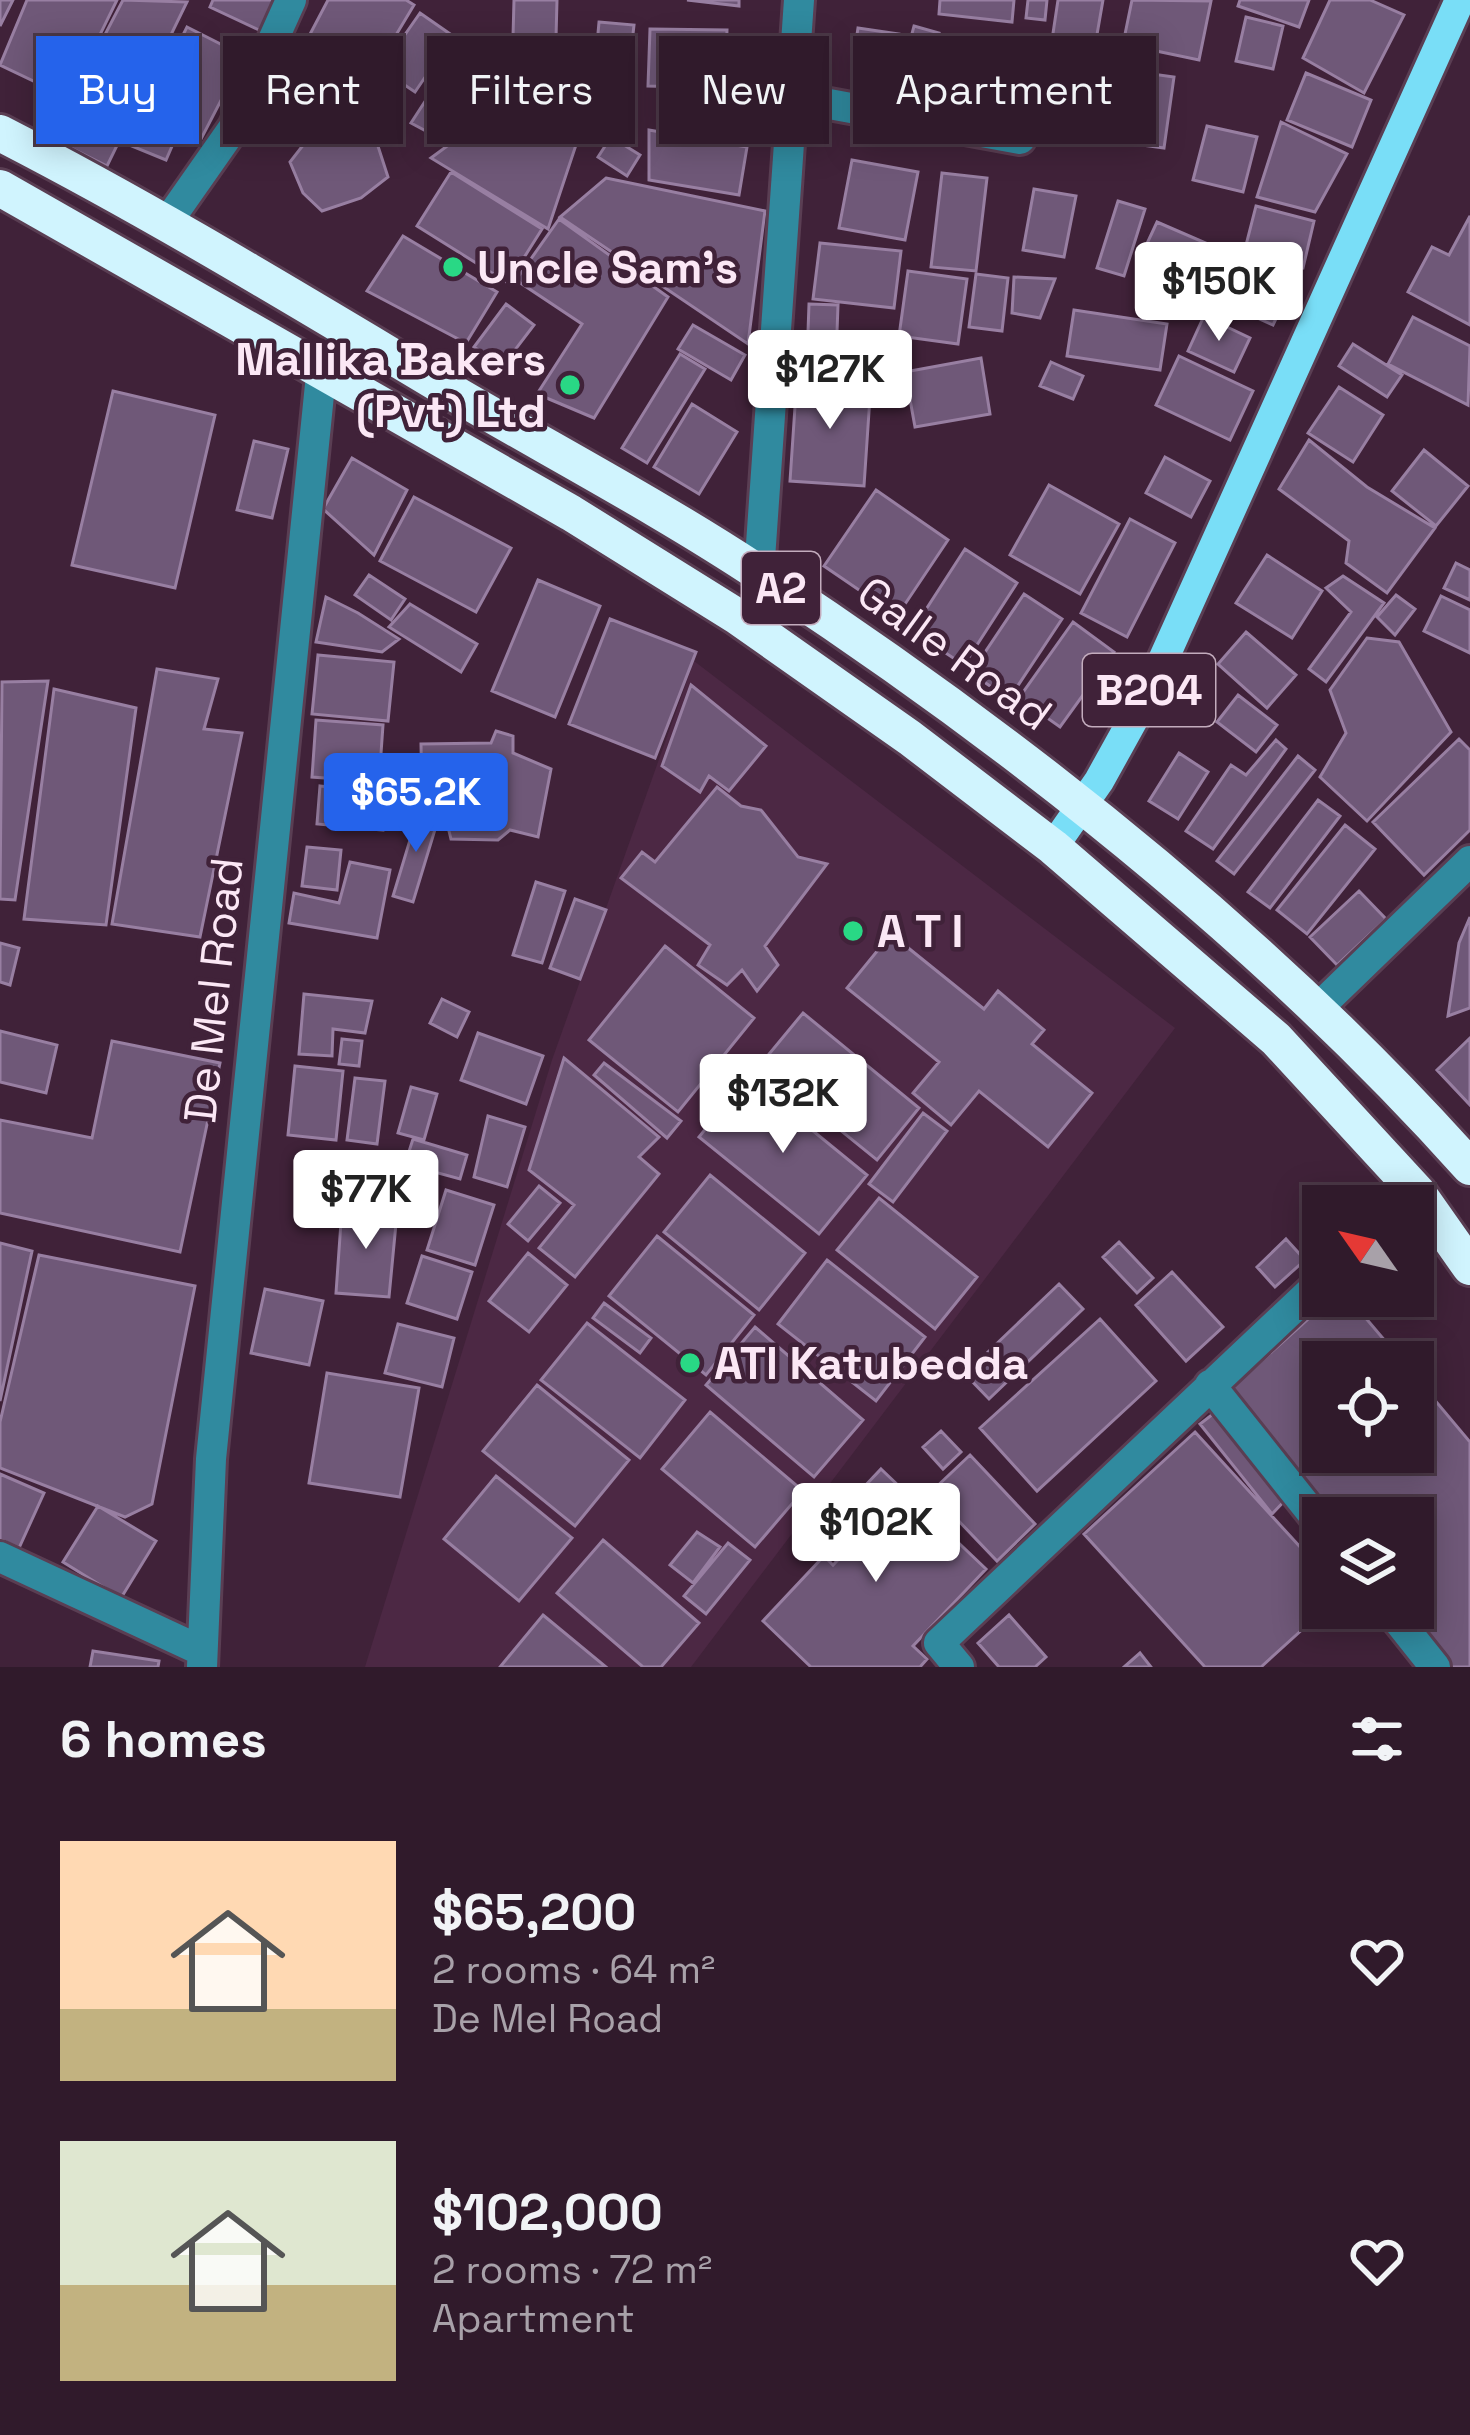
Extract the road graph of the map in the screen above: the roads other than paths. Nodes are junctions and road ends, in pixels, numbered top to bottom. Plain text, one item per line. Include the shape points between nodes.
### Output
1 (291, 0) edge
2 (799, 0) edge
3 (1460, 0) edge
4 (796, 36) edge
5 (0, 133) edge
6 (788, 144) edge
7 (0, 188) edge
8 (166, 224) junction
9 (350, 331) junction
10 (321, 375) junction
11 (759, 573) junction
12 (1082, 806) junction
13 (1053, 847) junction
14 (1470, 861) edge
15 (1319, 1006) junction
16 (1470, 1167) edge
17 (1399, 1185) edge
18 (1434, 1226) edge
19 (1470, 1267) edge
20 (1302, 1300) edge
21 (1210, 1385) junction
22 (1302, 1501) edge
23 (0, 1557) edge
24 (1405, 1629) edge
25 (950, 1655) edge
26 (202, 1659) edge
27 (1435, 1667) edge

1 - 8 street via 234,127
2 - 4 street
3 - 12 main road, B204 via 1207,569
5 - 8 highway, Galle Road / A2
6 - 11 street
7 - 10 highway, A2
8 - 9 highway, Galle Road / A2
9 - 10 street, De Mel Road
9 - 11 highway, Galle Road / A2
10 - 13 highway, A2 via 571,513 738,617
10 - 26 street, De Mel Road via 212,1459
11 - 12 highway, Galle Road / A2
12 - 13 main road
12 - 15 highway, Galle Road / A2
13 - 17 highway, A2 via 1276,1039
14 - 15 street
15 - 16 highway, Galle Road / A2
18 - 19 highway, A2
20 - 21 street
21 - 22 street
21 - 25 street
23 - 26 street
24 - 27 street

